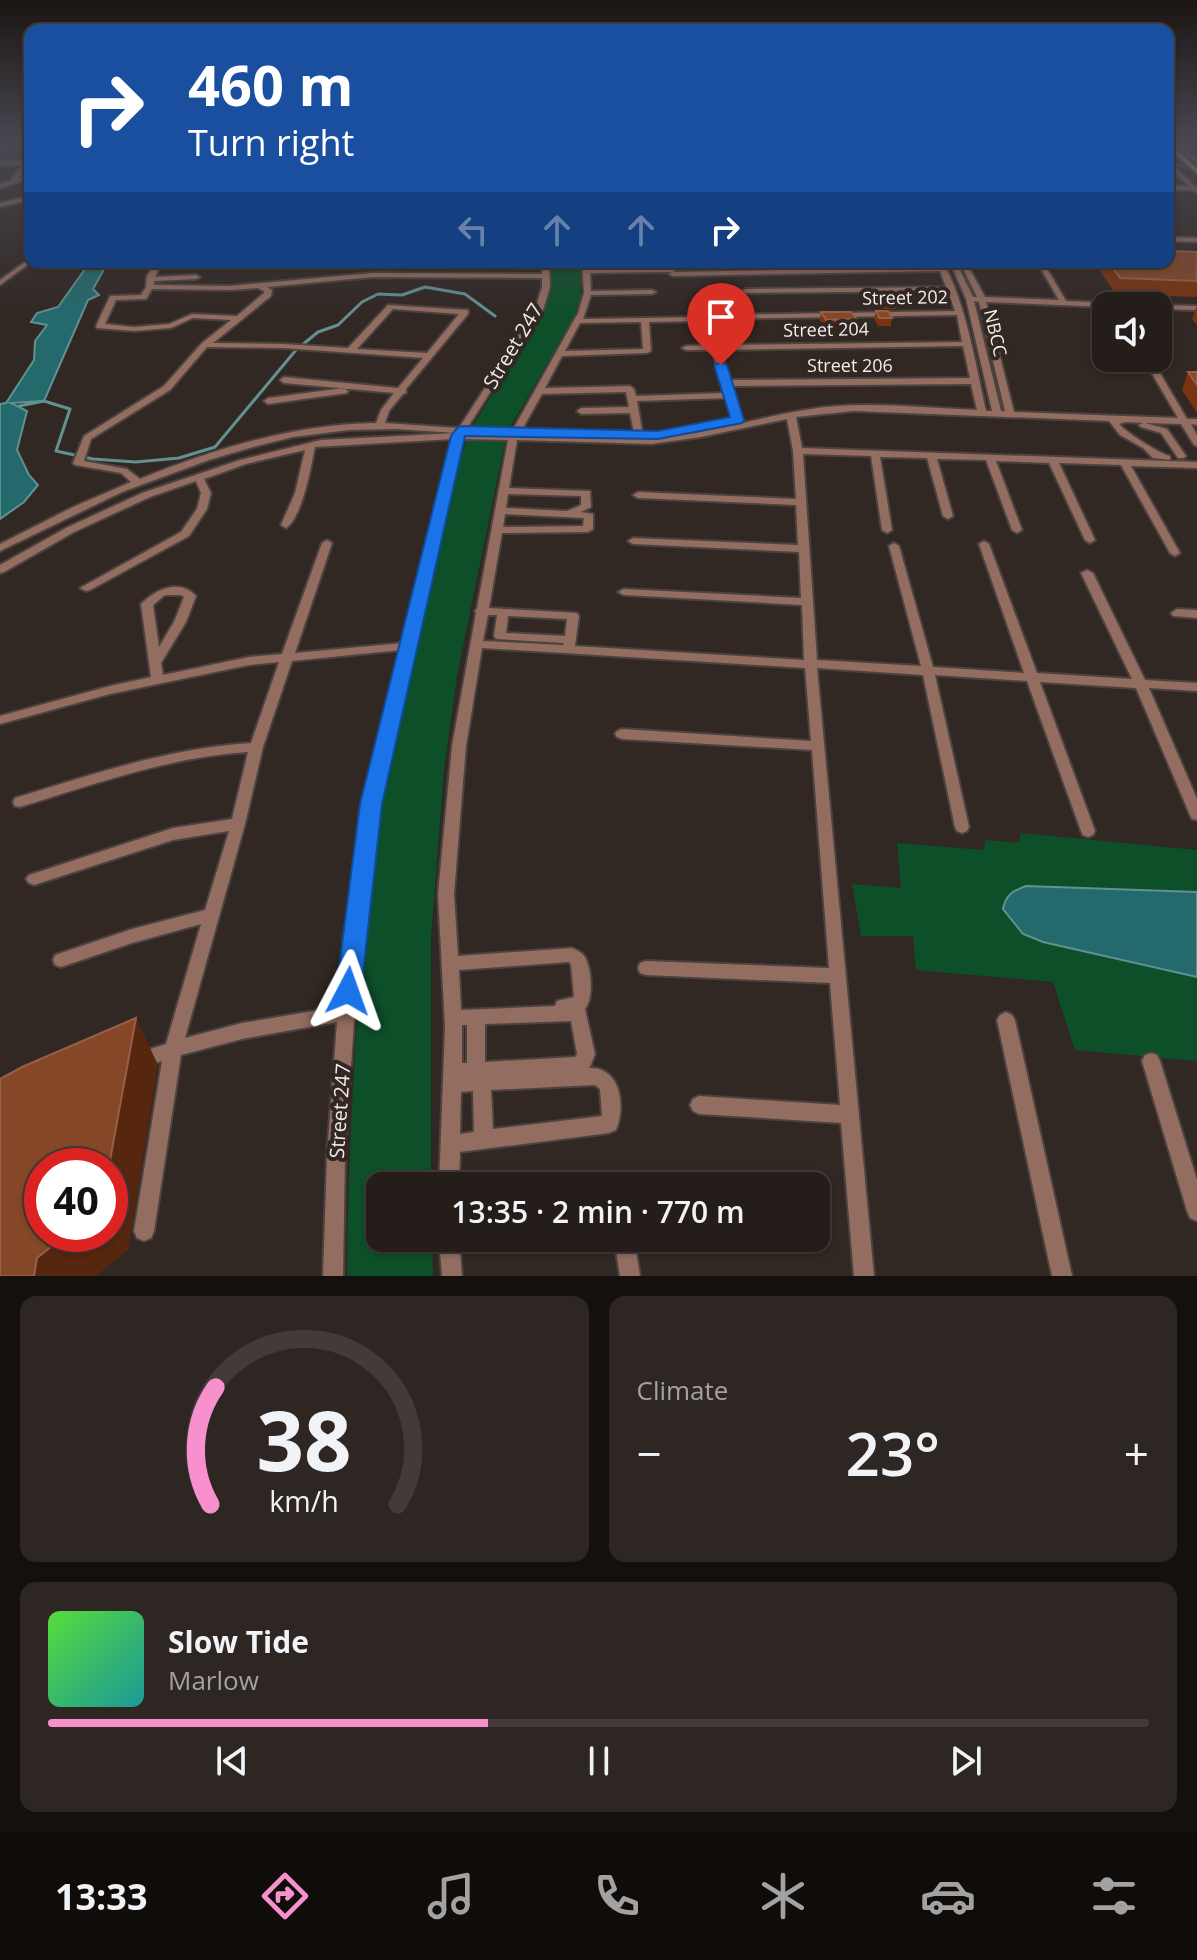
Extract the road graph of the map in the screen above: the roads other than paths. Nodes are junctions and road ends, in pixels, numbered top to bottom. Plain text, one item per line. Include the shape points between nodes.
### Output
1 (1174, 240) edge
2 (1197, 241) edge
3 (24, 265) edge
4 (156, 268) edge
5 (374, 268) edge
6 (586, 268) edge
7 (603, 268) edge
8 (772, 268) edge
9 (874, 268) edge
10 (943, 268) edge
11 (956, 268) edge
12 (966, 268) edge
13 (1044, 268) edge
14 (525, 269) dead end
15 (844, 270) joint
16 (542, 271) edge
17 (774, 271) junction
18 (673, 272) edge
19 (373, 275) junction
20 (196, 277) dead end
21 (0, 283) edge
22 (150, 283) junction
23 (260, 286) junction
24 (952, 289) junction
25 (746, 291) dead end
26 (782, 291) junction
27 (652, 292) dead end
28 (588, 293) junction
29 (700, 297) dead end
30 (970, 299) junction
31 (982, 299) junction
32 (1064, 303) junction
33 (1092, 305) edge
34 (1172, 307) edge
35 (1197, 308) edge
36 (960, 313) junction
37 (239, 318) junction
38 (707, 318) junction
39 (645, 320) junction
40 (578, 321) junction
41 (967, 344) junction
42 (205, 345) junction
43 (686, 348) dead end
44 (716, 348) junction
45 (351, 350) junction
46 (559, 354) junction
47 (429, 356) junction
48 (1155, 372) edge
49 (284, 380) dead end
50 (974, 381) junction
51 (726, 383) junction
52 (366, 388) junction
53 (403, 391) junction
54 (538, 391) junction
55 (730, 395) junction
56 (632, 399) junction
57 (268, 401) dead end
58 (634, 410) junction
59 (981, 410) junction
60 (581, 411) dead end
61 (996, 411) junction
62 (1009, 411) junction
63 (791, 415) junction
64 (1183, 419) junction
65 (738, 420) junction
66 (1197, 420) edge
67 (379, 426) junction
68 (460, 433) junction
69 (514, 436) junction
70 (638, 436) junction
71 (1197, 443) edge
72 (311, 445) junction
73 (798, 451) junction
74 (875, 453) junction
75 (931, 455) junction
76 (1181, 456) junction
77 (990, 457) junction
78 (1197, 457) edge
79 (1053, 460) junction
80 (1124, 462) junction
81 (1197, 465) edge
82 (163, 474) junction
83 (198, 476) junction
84 (139, 483) junction
85 (173, 485) junction
86 (503, 491) junction
87 (527, 491) junction
88 (638, 495) dead end
89 (801, 502) junction
90 (500, 509) junction
91 (526, 511) junction
92 (948, 516) dead end
93 (286, 525) dead end
94 (496, 530) junction
95 (887, 530) dead end
96 (1017, 530) dead end
97 (524, 531) junction
98 (1090, 540) dead end
99 (633, 541) dead end
100 (327, 543) dead end
101 (984, 544) dead end
102 (894, 546) dead end
103 (0, 548) edge
104 (805, 549) junction
105 (1175, 553) dead end
106 (0, 570) edge
107 (1087, 573) dead end
108 (86, 588) dead end
109 (624, 592) dead end
110 (808, 602) junction
111 (481, 611) junction
112 (503, 612) junction
113 (1177, 613) dead end
114 (1197, 614) edge
115 (476, 644) junction
116 (570, 645) junction
117 (407, 646) junction
118 (287, 659) junction
119 (155, 663) junction
120 (811, 666) junction
121 (928, 671) junction
122 (1033, 677) junction
123 (158, 679) junction
124 (1140, 683) junction
125 (1197, 687) edge
126 (0, 720) edge
127 (622, 734) dead end
128 (818, 746) junction
129 (256, 747) junction
130 (20, 802) dead end
131 (1197, 815) edge
132 (238, 824) junction
133 (962, 827) dead end
134 (1088, 831) dead end
135 (34, 879) dead end
136 (210, 915) junction
137 (61, 960) dead end
138 (450, 964) junction
139 (646, 968) dead end
140 (838, 976) junction
141 (347, 1013) junction
142 (453, 1016) junction
143 (476, 1017) junction
144 (1006, 1020) dead end
145 (173, 1049) junction
146 (1151, 1061) dead end
147 (128, 1066) edge
148 (479, 1077) junction
149 (452, 1078) junction
150 (699, 1105) dead end
151 (851, 1115) junction
152 (484, 1140) junction
153 (450, 1144) junction
154 (449, 1172) edge
155 (1197, 1211) edge
156 (144, 1231) dead end
157 (450, 1252) edge
158 (626, 1252) edge
159 (333, 1276) edge
160 (452, 1276) edge
161 (630, 1276) edge
162 (864, 1276) edge
163 (1062, 1276) edge

1 - 2 street
3 - 21 street
4 - 22 street
5 - 19 street
6 - 28 street
7 - 18 street
8 - 17 street
9 - 15 street
10 - 24 street
11 - 30 street, NBCC
12 - 31 street
13 - 32 street
14 - 16 street
15 - 17 street
16 - 19 street
16 - 68 street, Street 247 via 546,287 532,324
17 - 18 street
17 - 26 street
19 - 23 street
20 - 22 street
22 - 23 street
22 - 37 street via 143,297 113,298 102,328 175,326 192,316
23 - 37 street via 268,294
24 - 26 street
24 - 36 street
25 - 26 street
27 - 28 street
28 - 40 street
29 - 38 street
30 - 31 street
30 - 61 street, NBCC
31 - 32 street
31 - 62 street
32 - 33 street
34 - 35 street
36 - 38 street, Street 202
36 - 41 street
37 - 42 street
38 - 39 street, Street 202
38 - 44 street
39 - 40 street, Street 202
39 - 46 street via 647,351
40 - 46 street
41 - 44 street, Street 204
41 - 50 street
42 - 45 street
42 - 84 street via 167,388 87,438 80,450 79,459 124,471
43 - 44 street, Street 204
44 - 51 street
45 - 47 street
45 - 47 street via 393,306 465,312
46 - 54 street
47 - 53 street
48 - 64 street
49 - 52 street
50 - 51 street, Street 206
50 - 59 street
51 - 55 street
52 - 53 street
52 - 57 street
53 - 67 street via 385,410
54 - 56 street via 628,389
54 - 69 street
55 - 56 street
55 - 65 street
56 - 58 street
58 - 60 street
58 - 70 street
59 - 61 street
59 - 63 street via 854,408
59 - 65 street via 836,404
61 - 62 street
62 - 64 street
63 - 69 street via 663,440
63 - 73 street
64 - 66 street
64 - 71 street
65 - 70 street
67 - 68 street
67 - 82 street via 301,434
68 - 69 street
68 - 72 street
68 - 117 street, Street 247
69 - 70 street
69 - 86 street
72 - 83 street
72 - 93 street
73 - 74 street
73 - 89 street
74 - 75 street
74 - 95 street
75 - 77 street
75 - 92 street
76 - 76 street via 1164,431 1113,422 1120,434 1150,447 1156,456
76 - 78 street
77 - 79 street
77 - 96 street
79 - 80 street
79 - 98 street
80 - 81 street
80 - 105 street
82 - 84 street
82 - 85 street
83 - 85 street
83 - 108 street via 206,493 185,534
84 - 103 street
85 - 106 street via 105,512
86 - 87 street
86 - 90 street
87 - 91 street
87 - 91 street via 586,493 586,507
88 - 89 street
89 - 104 street
90 - 91 street
90 - 94 street
91 - 97 street
91 - 97 street via 589,516 588,529
94 - 97 street
94 - 111 street
99 - 104 street
100 - 118 street
101 - 122 street
102 - 121 street
104 - 110 street
107 - 124 street
109 - 110 street
110 - 120 street
111 - 112 street
111 - 115 street
112 - 116 street via 500,636
112 - 116 street via 573,616
113 - 114 street
115 - 116 street
115 - 138 street via 451,807 446,894
116 - 120 street
117 - 118 street
117 - 141 street, Street 247 via 371,804
118 - 123 street
118 - 129 street
119 - 119 street via 147,604 162,592 184,591 190,596 180,622
119 - 123 street
120 - 121 street
120 - 128 street
121 - 122 street
121 - 133 street
122 - 124 street
122 - 134 street
123 - 126 street
124 - 125 street
124 - 131 street
127 - 128 street
128 - 140 street
129 - 130 street via 180,755
129 - 132 street
132 - 135 street via 173,834
132 - 136 street
136 - 137 street
136 - 145 street
138 - 142 street
138 - 142 street via 572,955 579,962 583,999 578,1005
139 - 140 street
140 - 151 street
141 - 145 street via 277,1023
141 - 159 street, Street 247
142 - 143 street
142 - 149 street
143 - 148 street
143 - 148 street via 578,1013 586,1054 577,1065
144 - 163 street
145 - 147 street
145 - 156 street
146 - 155 street
148 - 149 street
148 - 152 street
148 - 152 street via 598,1076 608,1085 612,1114 609,1124
149 - 153 street
150 - 151 street
151 - 162 street
152 - 153 street
153 - 154 street
157 - 160 street
158 - 161 street

